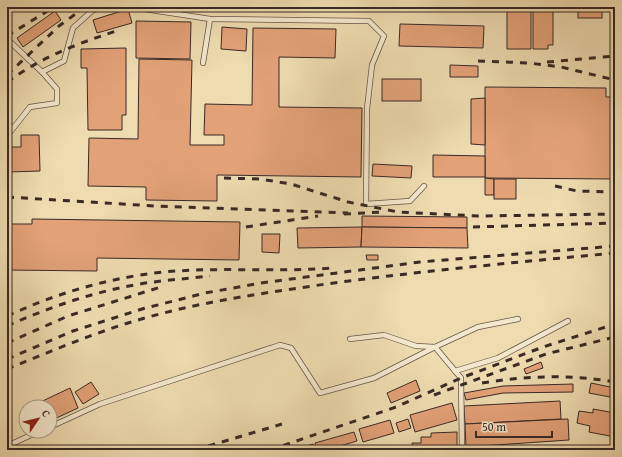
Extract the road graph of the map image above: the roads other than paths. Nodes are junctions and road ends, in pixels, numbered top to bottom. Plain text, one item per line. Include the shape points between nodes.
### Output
1 (210, 20) junction
2 (7, 39) edge
3 (202, 63) dead end
4 (42, 72) junction
5 (7, 136) edge
6 (424, 186) dead end
7 (518, 319) dead end
8 (568, 321) dead end
9 (350, 339) dead end
10 (435, 347) junction
11 (454, 371) junction
12 (58, 422) edge
13 (22, 439) edge
14 (7, 446) edge
15 (462, 450) edge

1 - 3 lane
1 - 4 lane via 138,8 104,7 94,10 73,28 64,61
1 - 6 lane via 369,21 384,36 372,65 370,80 367,109 366,204 410,201
2 - 4 lane
4 - 5 lane via 57,90 57,103 30,107
7 - 10 lane via 478,327
8 - 11 lane via 498,358
9 - 10 lane via 384,335 416,346
10 - 11 lane
10 - 12 lane via 374,378 320,393 292,348 280,345 100,404
11 - 15 lane via 461,378
13 - 14 lane

